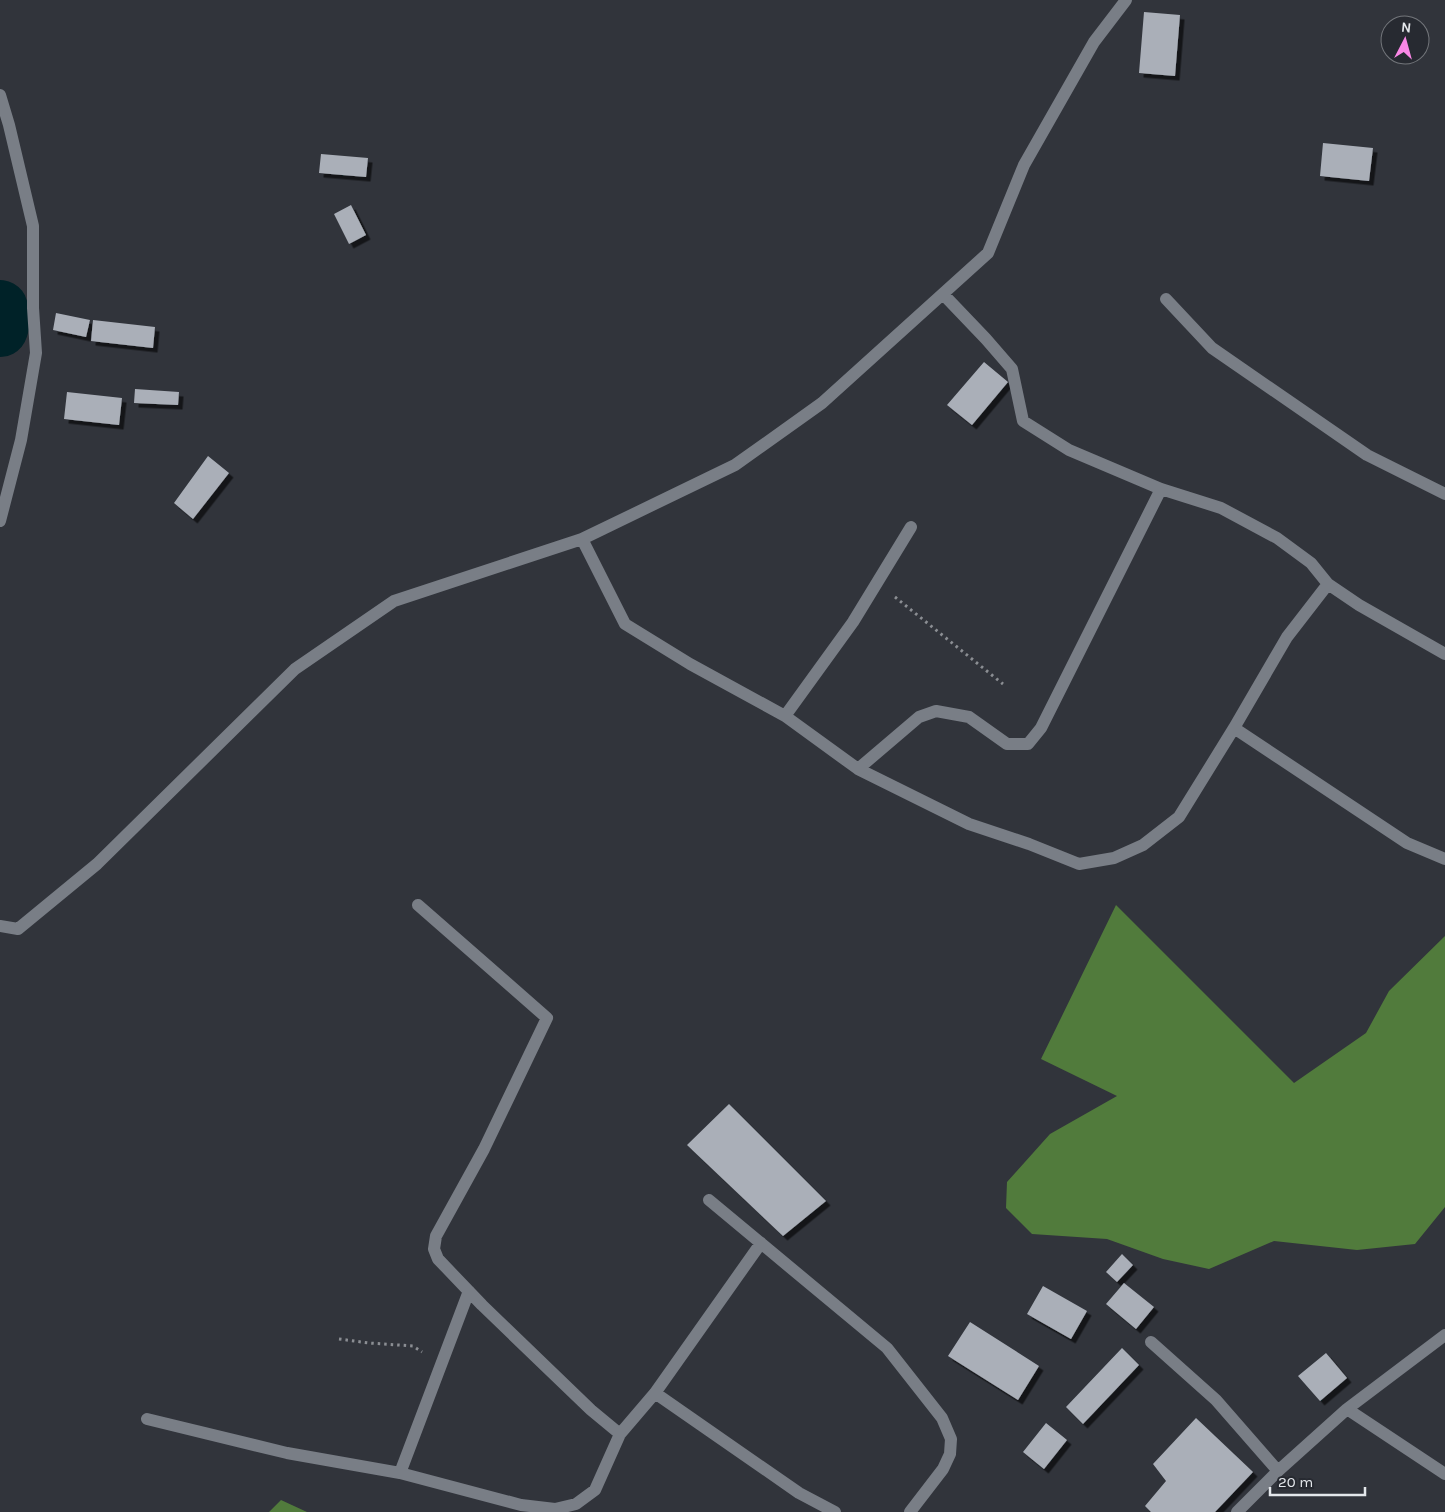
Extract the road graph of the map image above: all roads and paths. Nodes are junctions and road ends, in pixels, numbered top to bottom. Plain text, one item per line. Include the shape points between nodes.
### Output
1 (1126, 0) edge
2 (0, 95) edge
3 (943, 294) junction
4 (1166, 299) dead end
5 (1161, 489) junction
6 (1445, 494) edge
7 (0, 521) edge
8 (911, 528) dead end
9 (582, 539) junction
10 (877, 583) junction
11 (1328, 584) junction
12 (1445, 654) edge
13 (1003, 684) dead end
14 (785, 716) junction
15 (1234, 728) junction
16 (858, 769) junction
17 (1445, 859) edge
18 (418, 905) dead end
19 (0, 926) edge
20 (709, 1200) dead end
21 (761, 1243) junction
22 (469, 1291) junction
23 (1445, 1335) edge
24 (338, 1339) dead end
25 (1151, 1342) dead end
26 (441, 1365) junction
27 (655, 1393) junction
28 (1347, 1409) junction
29 (147, 1419) dead end
30 (620, 1434) junction
31 (1278, 1471) junction
32 (400, 1472) junction
33 (1445, 1474) edge
34 (835, 1512) edge
35 (910, 1512) edge
36 (1237, 1512) edge

1 - 3 street via 1094,42 1024,165 988,253
2 - 7 street via 33,226 36,353 21,440
3 - 5 street via 1012,368 1023,421 1069,450
3 - 9 street via 822,403 735,465
4 - 6 street via 1212,348 1367,455
5 - 11 street via 1221,508 1277,538 1311,563
5 - 16 street via 1041,728 1028,744 1007,744 969,717 936,711 919,717
8 - 10 street
9 - 14 street via 625,624
9 - 19 street via 394,601 295,669 96,864 18,929
10 - 13 path
10 - 14 street
11 - 12 street
11 - 15 street via 1288,637
14 - 16 street
15 - 16 street via 1179,817 1143,845 1114,858 1078,864 969,824
15 - 17 street via 1407,843
18 - 22 street via 546,1018 484,1149 436,1236 434,1249 438,1260
20 - 21 street
21 - 27 street
21 - 35 street via 887,1348 942,1418 951,1439 950,1454 943,1469
22 - 26 street
22 - 30 street
23 - 28 street
24 - 26 path via 413,1346
25 - 31 street via 1216,1400
26 - 32 street
27 - 30 street
27 - 34 street via 799,1493
28 - 31 street
28 - 33 street
29 - 32 street via 287,1453
30 - 32 street via 595,1490 576,1504 555,1509 521,1505
31 - 36 street

